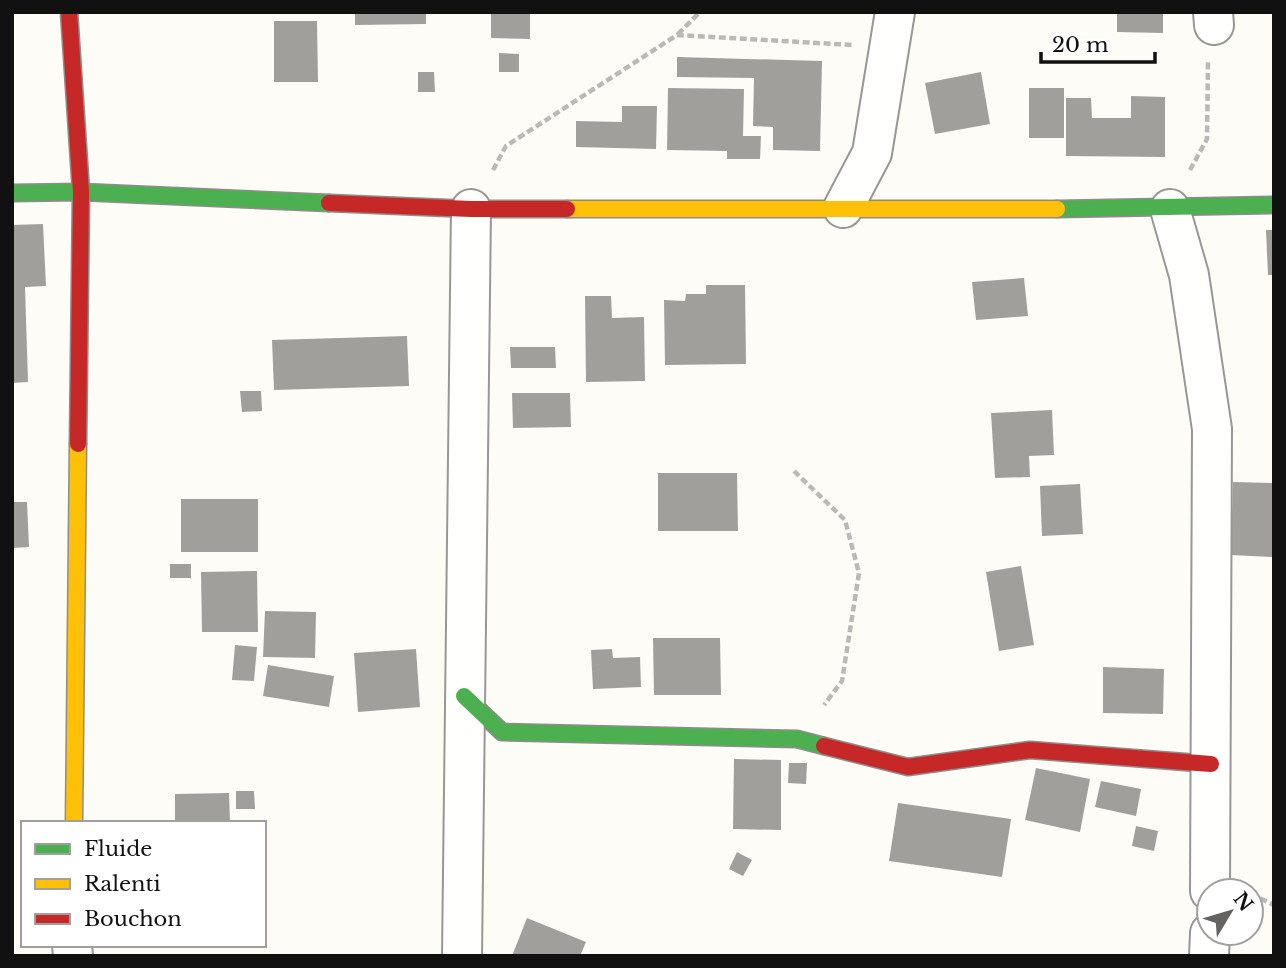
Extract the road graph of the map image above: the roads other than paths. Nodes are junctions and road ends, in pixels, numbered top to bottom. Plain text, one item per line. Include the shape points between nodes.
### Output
1 (69, 12) edge
2 (892, 30) edge
3 (81, 192) junction
4 (12, 193) edge
5 (1274, 205) edge
6 (843, 208) junction
7 (471, 209) junction
8 (1170, 209) junction
9 (464, 696) junction
10 (1211, 764) junction
11 (74, 821) edge
12 (1210, 877) edge
13 (462, 956) edge

1 - 3 street
2 - 6 street via 872,153
3 - 4 street
3 - 7 street
3 - 11 street
5 - 8 street
6 - 7 street
6 - 8 street
7 - 9 street
8 - 10 street via 1189,275 1212,429
9 - 10 street via 502,732 797,739 908,767 1030,750
9 - 13 street
10 - 12 street

